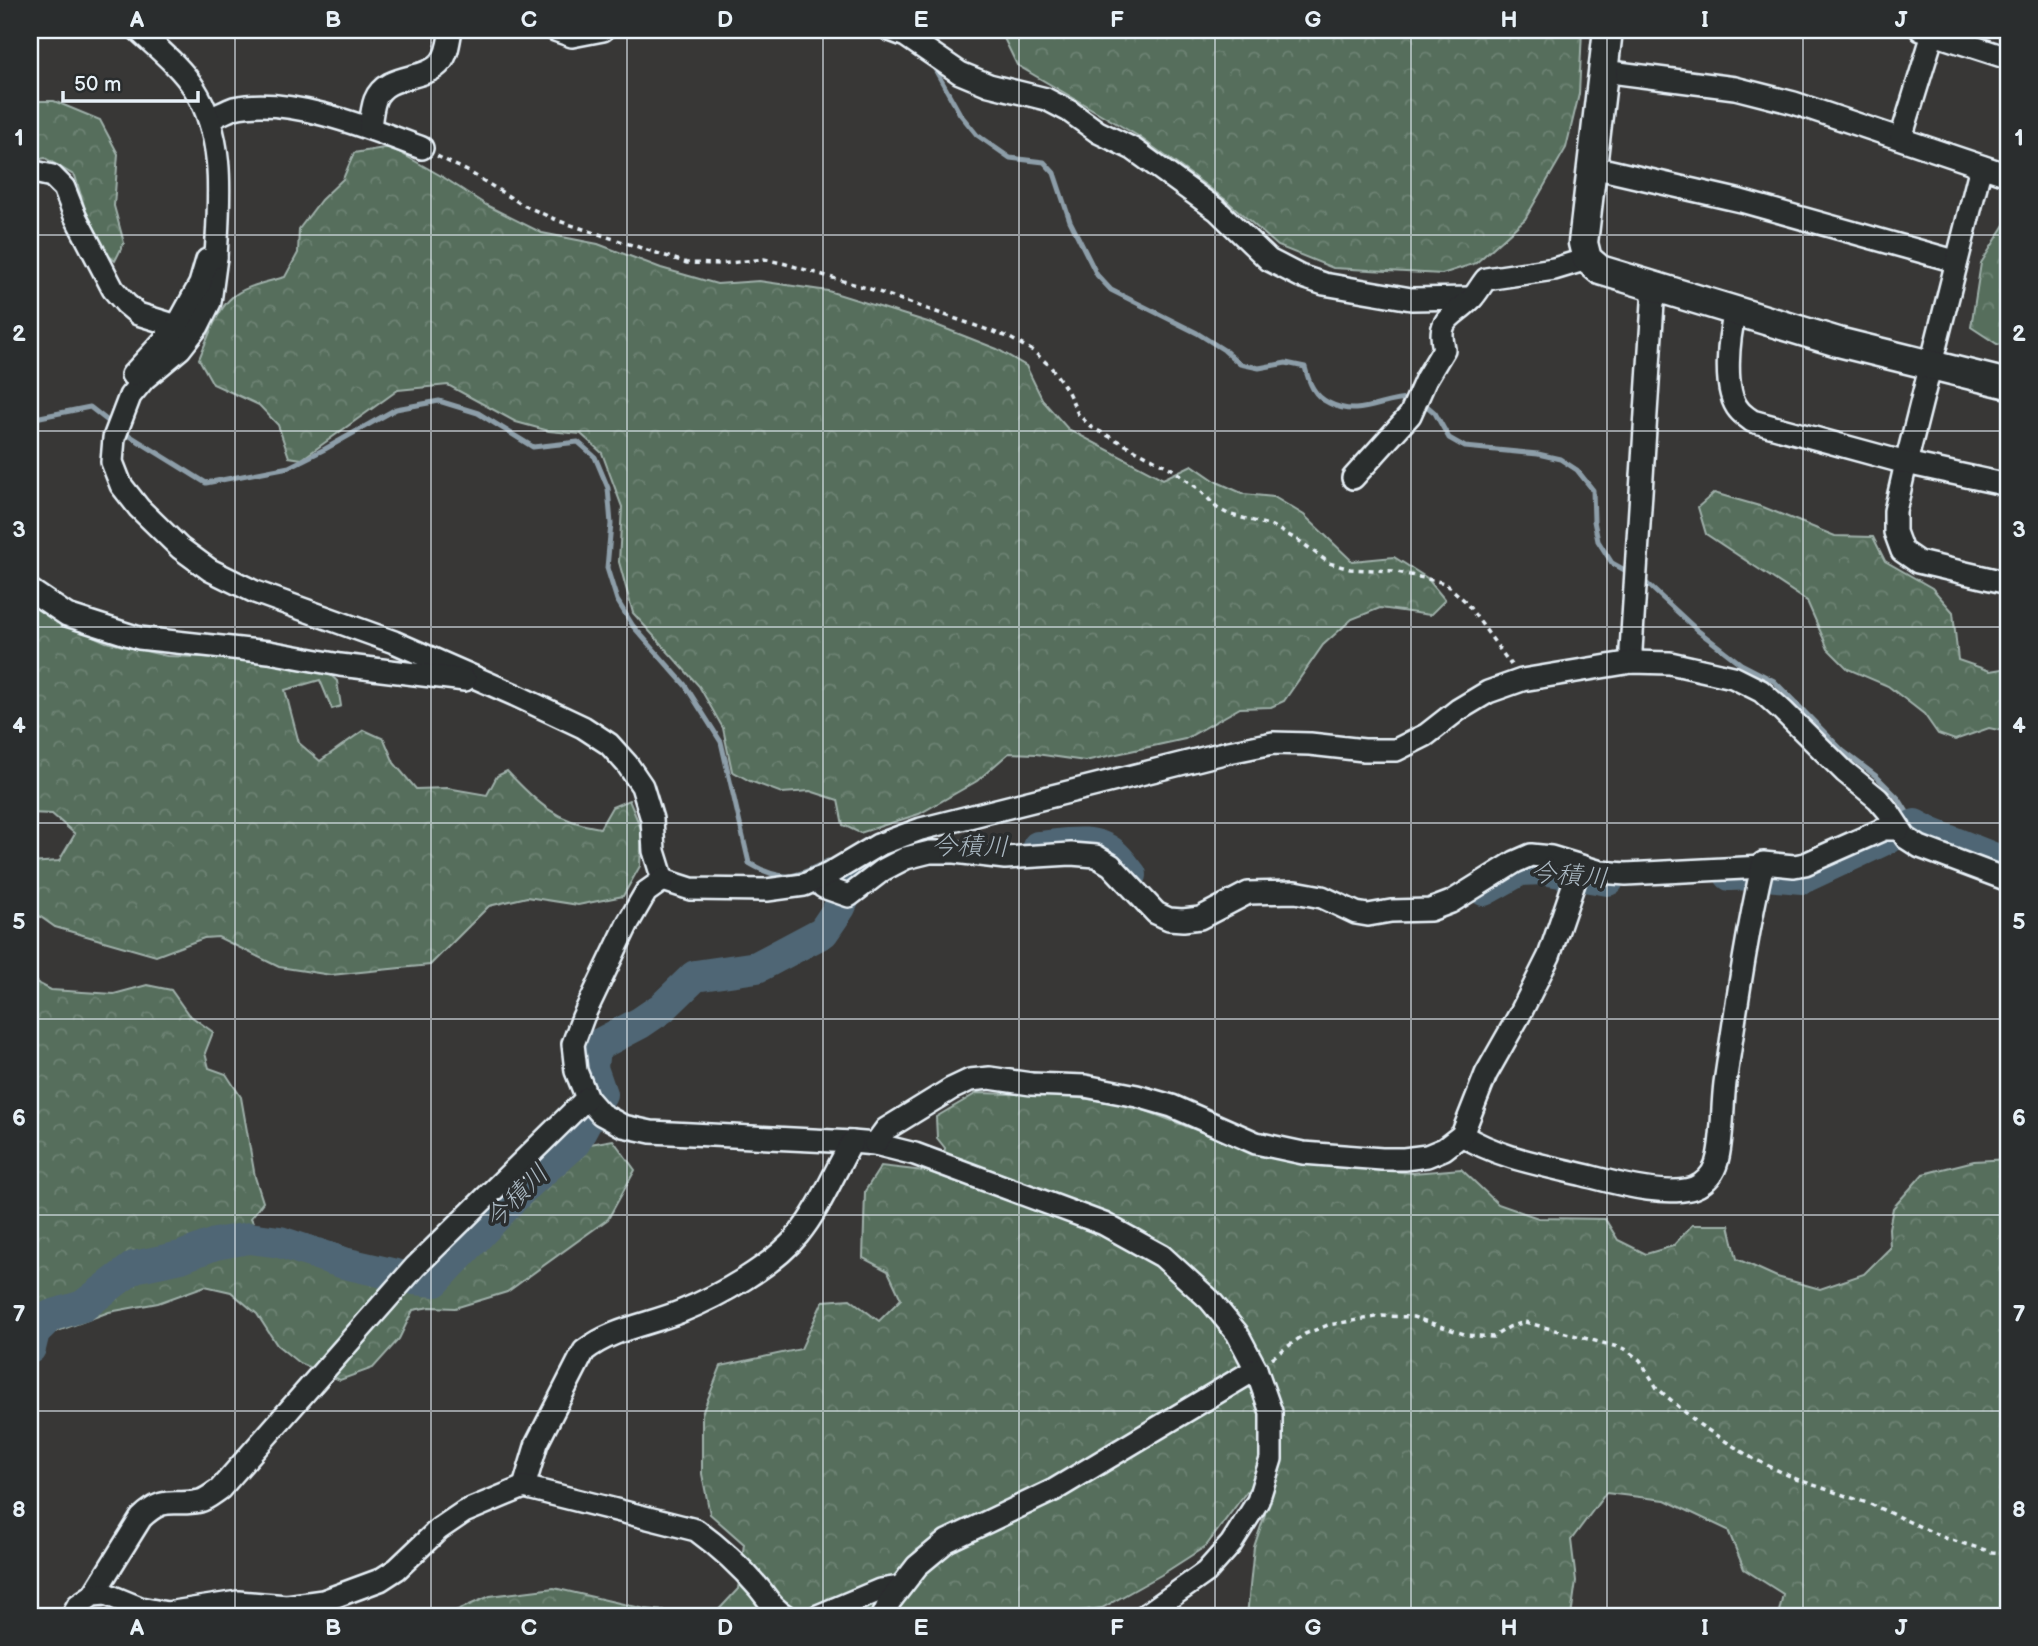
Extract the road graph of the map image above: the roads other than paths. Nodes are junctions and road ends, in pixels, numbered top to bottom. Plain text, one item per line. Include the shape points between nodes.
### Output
1 (138, 30) edge
2 (452, 30) edge
3 (555, 30) edge
4 (603, 30) edge
5 (890, 30) edge
6 (1608, 30) edge
7 (1926, 32) edge
8 (2008, 58) edge
9 (1603, 71) junction
10 (209, 119) junction
11 (370, 128) junction
12 (1901, 138) junction
13 (422, 148) road end
14 (1593, 167) junction
15 (1983, 167) junction
16 (30, 171) edge
17 (2008, 175) edge
18 (216, 257) junction
19 (1587, 260) junction
20 (1955, 261) junction
21 (1654, 287) junction
22 (1472, 298) junction
23 (1735, 312) junction
24 (177, 326) junction
25 (1929, 366) junction
26 (2008, 384) edge
27 (130, 396) junction
28 (1906, 463) junction
29 (1353, 478) dead end
30 (2008, 485) edge
31 (2008, 583) edge
32 (30, 590) edge
33 (1632, 662) junction
34 (478, 680) junction
35 (1899, 829) junction
36 (1580, 866) junction
37 (1763, 867) junction
38 (817, 879) junction
39 (663, 880) junction
40 (2008, 880) edge
41 (587, 1098) junction
42 (1462, 1135) junction
43 (852, 1142) junction
44 (876, 1144) junction
45 (1256, 1369) junction
46 (524, 1488) junction
47 (899, 1587) junction
48 (93, 1595) junction
49 (72, 1616) edge
50 (786, 1616) edge
51 (818, 1616) edge
52 (883, 1616) edge
53 (1144, 1616) edge

1 - 10 street via 194,88
2 - 11 street via 441,62 384,88 376,99
3 - 4 street via 572,36
5 - 22 street via 960,73 1046,99 1133,149 1217,210 1269,260 1300,276 1411,299
6 - 9 street
7 - 8 street
7 - 12 street
9 - 12 street via 1734,88
9 - 14 street
10 - 11 street via 234,108 257,106 300,109
10 - 18 street via 216,145 219,202
11 - 13 street
12 - 15 street
14 - 19 street via 1583,243
14 - 20 street via 1741,201
15 - 17 street
15 - 20 street
16 - 24 street via 52,177 64,188 113,289 126,304 138,314
18 - 24 street via 207,260 200,284
18 - 27 street via 210,302 198,326
19 - 21 street via 1600,270
19 - 22 street via 1486,279
20 - 25 street
21 - 23 street
21 - 33 street
22 - 29 street via 1443,326 1444,349 1410,415
23 - 25 street
23 - 28 street via 1730,334 1730,388 1738,410 1752,421
24 - 27 street via 134,372 126,390
25 - 26 street
25 - 28 street
27 - 34 street via 114,438 112,462 121,485 139,508 180,548 254,593 394,642
28 - 30 street
28 - 31 street via 1895,511 1895,532 1902,551 1918,562
32 - 34 street via 67,615 139,638
33 - 35 street via 1670,663 1733,677 1761,691 1878,799
33 - 38 street via 1522,680 1488,692 1396,750 1273,743 1224,753 921,829 878,845
34 - 39 street via 583,727 609,744 642,786
35 - 37 street via 1884,829 1805,864 1763,863
35 - 40 street via 1920,847
36 - 37 street via 1626,874
36 - 38 street via 1531,855 1430,910 1356,914 1322,897 1295,892 1248,893 1200,918 1183,920 1156,913 1097,856 1005,858 930,852 883,870 849,896 823,887
36 - 42 street via 1549,956 1486,1074
37 - 42 street via 1745,956 1718,1159 1700,1185 1682,1191 1604,1180 1483,1148
38 - 39 street via 767,890 691,889
39 - 41 street via 646,892 628,923 573,1044 576,1071
41 - 43 street via 601,1114 623,1126 651,1132
41 - 48 street via 415,1267 220,1489 202,1501 167,1502 141,1518
42 - 44 street via 1427,1156 1330,1157 1256,1143 1172,1106 1137,1096 990,1077 951,1089 886,1129
43 - 44 street
43 - 46 street via 798,1235 759,1271 682,1311 626,1328 583,1351 537,1443
44 - 45 street via 1104,1224 1162,1256 1210,1300 1237,1333
45 - 47 street via 1054,1490 947,1541
45 - 53 street via 1271,1412 1270,1459 1258,1501 1231,1544 1206,1572
46 - 48 street via 464,1512 380,1580 323,1601 287,1605 238,1602 167,1613 106,1594
46 - 50 street via 696,1530
47 - 51 street via 880,1590
47 - 52 street
48 - 49 street via 78,1605

